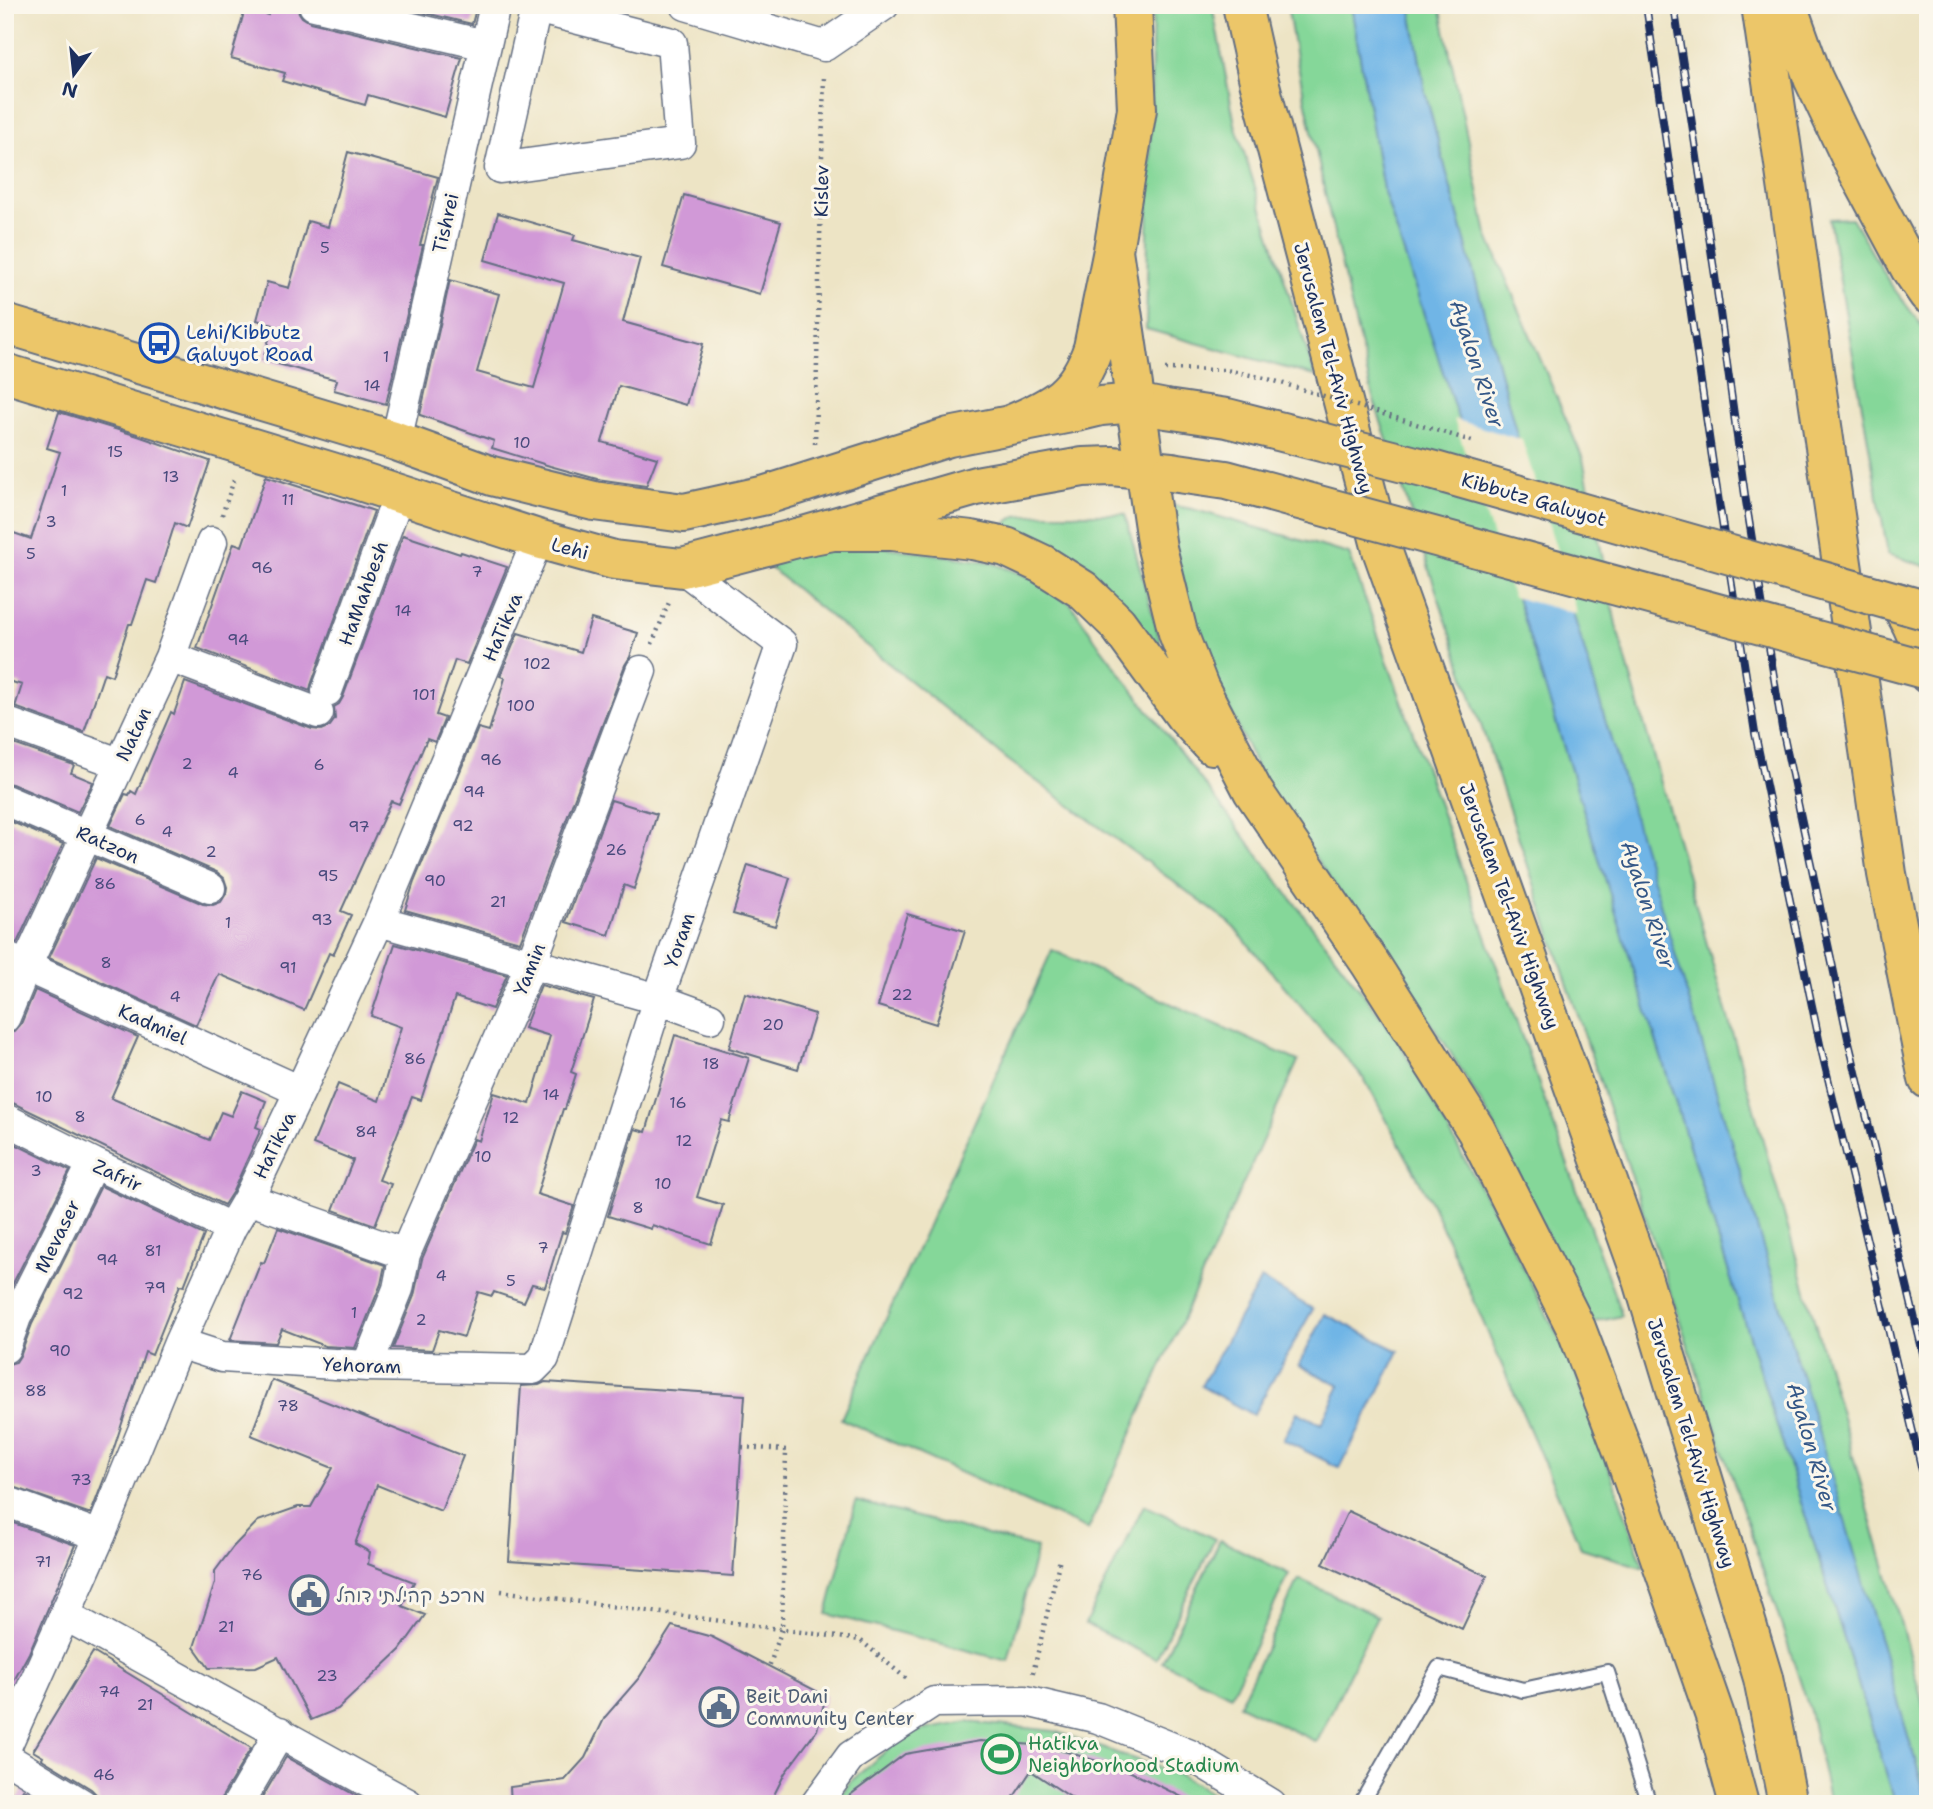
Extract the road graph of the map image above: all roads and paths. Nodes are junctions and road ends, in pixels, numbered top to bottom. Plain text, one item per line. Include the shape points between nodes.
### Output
1 (314, 5) edge
2 (495, 5) edge
3 (884, 5) edge
4 (1132, 5) edge
5 (1242, 5) edge
6 (1252, 5) edge
7 (1761, 5) edge
8 (1787, 5) edge
9 (688, 6) edge
10 (672, 43) junction
11 (485, 45) junction
12 (824, 46) junction
13 (1259, 80) junction
14 (1114, 250) junction
15 (1928, 294) edge
16 (5, 324) edge
17 (5, 373) edge
18 (1150, 406) junction
19 (1012, 424) junction
20 (396, 441) junction
21 (247, 446) junction
22 (1158, 471) junction
23 (815, 480) junction
24 (399, 494) junction
25 (797, 538) junction
26 (538, 539) junction
27 (212, 542) joint
28 (682, 568) junction
29 (1913, 606) edge
30 (170, 657) junction
31 (641, 671) joint
32 (1928, 671) edge
33 (5, 722) edge
34 (120, 764) junction
35 (1253, 791) junction
36 (5, 800) edge
37 (87, 834) junction
38 (210, 888) dead end
39 (379, 921) junction
40 (16, 962) edge
41 (531, 964) junction
42 (658, 999) junction
43 (5, 1017) edge
44 (710, 1018) dead end
45 (1928, 1079) edge
46 (300, 1091) junction
47 (5, 1119) edge
48 (93, 1163) junction
49 (248, 1199) junction
50 (231, 1228) junction
51 (405, 1254) junction
52 (179, 1343) junction
53 (5, 1348) edge
54 (544, 1358) joint
55 (367, 1366) junction
56 (742, 1447) dead end
57 (5, 1502) edge
58 (100, 1536) junction
59 (1060, 1559) dead end
60 (501, 1591) dead end
61 (65, 1615) junction
62 (782, 1629) junction
63 (769, 1667) dead end
64 (1026, 1701) junction
65 (934, 1702) junction
66 (280, 1732) junction
67 (5, 1749) edge
68 (5, 1757) edge
69 (82, 1804) edge
70 (238, 1804) edge
71 (408, 1804) edge
72 (817, 1804) edge
73 (1271, 1804) edge
74 (1361, 1804) edge
75 (1649, 1804) edge
76 (1739, 1804) edge
77 (1788, 1804) edge

1 - 11 street
2 - 11 street, Tishrei
3 - 12 street
4 - 14 main road via 1137,109
5 - 13 main road, Jerusalem Tel-Aviv Highway
6 - 13 main road
7 - 45 main road via 1887,874
8 - 15 main road via 1813,78 1852,160
9 - 10 street
9 - 12 street
10 - 10 street via 536,8 500,168 680,143
11 - 20 street, Tishrei
12 - 23 path, Kislev
13 - 77 main road, Jerusalem Tel-Aviv Highway via 1382,550 1643,1280 1763,1678
14 - 18 main road
14 - 19 main road via 1088,364 1059,400
16 - 20 main road
17 - 21 main road, Lehi
18 - 19 main road via 1101,406
18 - 22 main road
18 - 29 main road, Kibbutz Galuyot, bridge via 1227,418 1434,471
19 - 23 main road via 949,437
20 - 23 main road via 492,476 594,501 684,513
21 - 24 main road, Lehi
21 - 27 path
22 - 25 main road, Lehi via 1083,467 976,486
22 - 32 main road, bridge via 1226,480
22 - 35 main road via 1152,522 1178,633 1199,687
24 - 26 main road, Lehi
24 - 30 street, HaMahbesh via 323,702
25 - 28 main road, Lehi
25 - 35 main road via 842,531 902,532 1006,547 1042,564 1083,590 1117,623 1185,716
26 - 28 main road, Lehi via 614,560
26 - 39 street, HaTikva
27 - 30 street, Natan
28 - 31 path
28 - 42 street, Yoram via 782,644
29 - 32 main road via 1908,615
30 - 34 street, Natan
31 - 41 street, Yamin
33 - 34 street
34 - 37 street, Natan
35 - 76 main road via 1476,1130 1576,1328 1715,1716
36 - 37 street, Ratzon
37 - 38 street, Ratzon
37 - 40 street, Natan
39 - 41 street
39 - 46 street, HaTikva
40 - 43 street, Natan
40 - 46 street, Kadmiel
41 - 42 street
41 - 51 street, Yamin
42 - 44 street
42 - 54 street, Yoram
46 - 49 street, HaTikva
47 - 48 street, Zafrir
48 - 50 street, Zafrir
48 - 53 street, Mevaser
49 - 50 street, HaTikva
49 - 51 street
50 - 52 street, HaTikva
51 - 55 street, Yamin via 398,1289
52 - 55 street, Yehoram via 222,1357
52 - 58 street, HaTikva
54 - 55 street, Yehoram via 533,1369
56 - 62 path via 786,1450
57 - 58 street
58 - 61 street, HaTikva
59 - 64 path
60 - 62 path
61 - 66 street
61 - 67 street, HaTikva
62 - 63 path
62 - 65 path via 859,1640
64 - 65 street
64 - 73 street via 1098,1718 1190,1755
65 - 72 street via 851,1756
66 - 70 street
66 - 71 street
68 - 69 street
74 - 75 lane via 1438,1668 1523,1690 1607,1672

